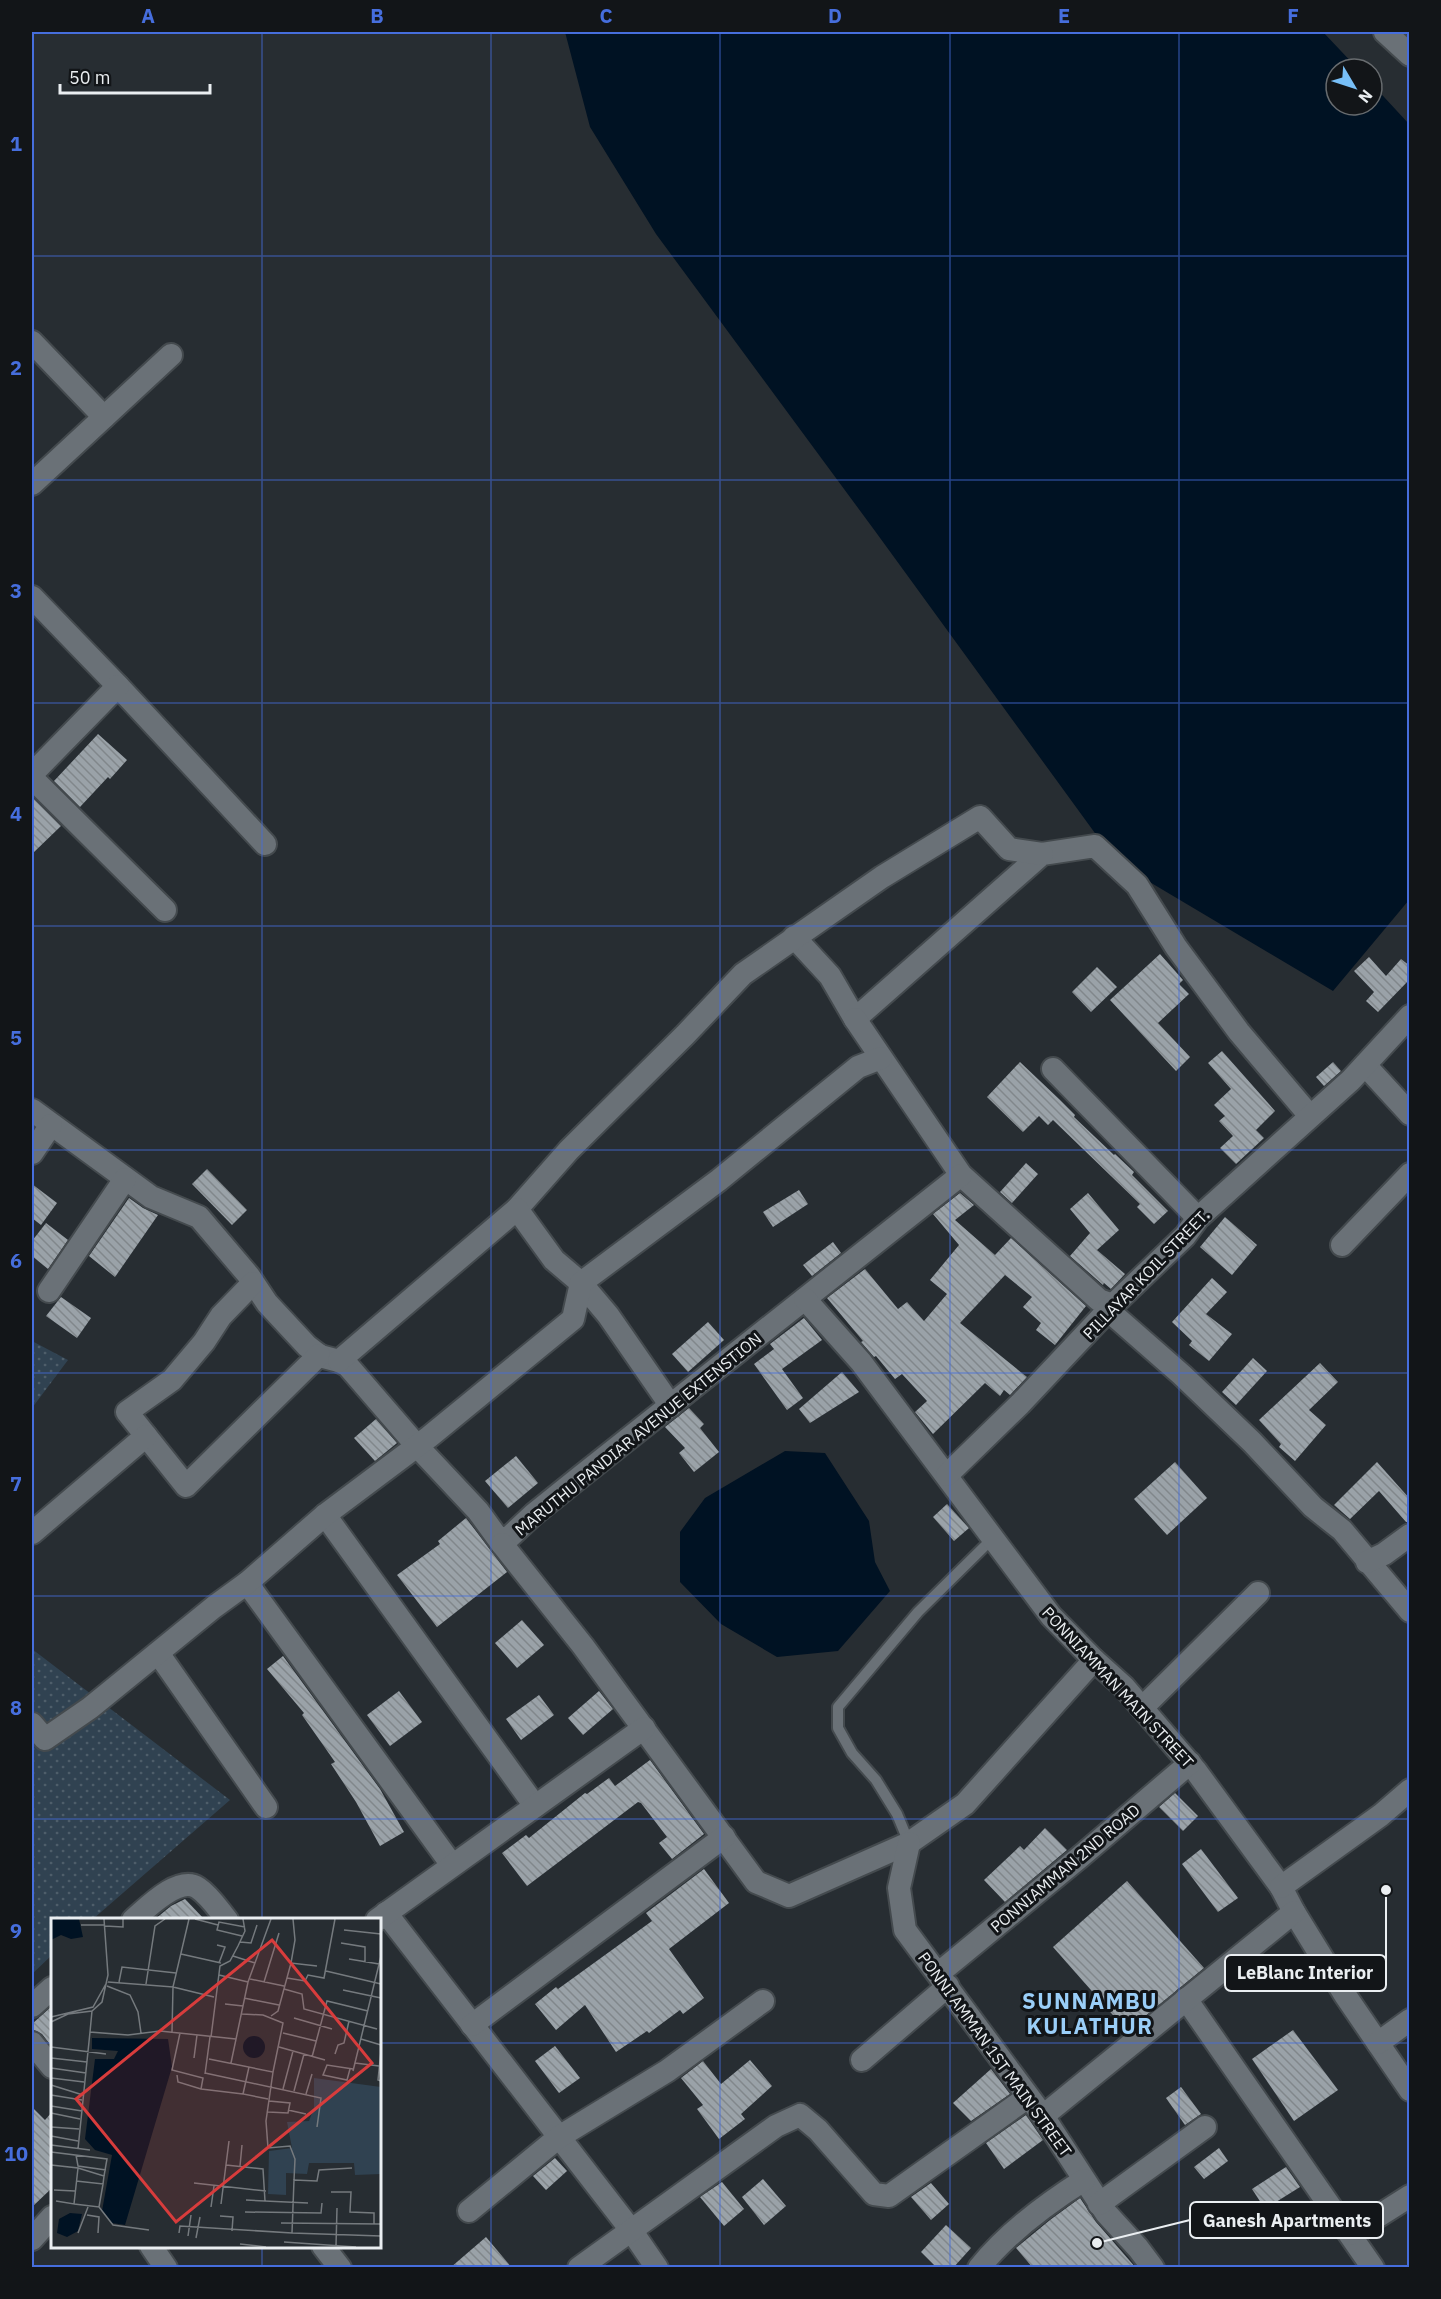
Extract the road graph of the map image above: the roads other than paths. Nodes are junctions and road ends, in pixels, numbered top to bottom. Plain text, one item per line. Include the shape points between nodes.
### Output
1 (32, 342) edge
2 (171, 355) dead end
3 (104, 417) junction
4 (34, 477) edge
5 (32, 597) edge
6 (118, 686) junction
7 (32, 776) edge
8 (265, 844) dead end
9 (1042, 854) junction
10 (165, 910) dead end
11 (794, 937) junction
12 (1410, 1016) edge
13 (855, 1019) junction
14 (882, 1058) junction
15 (1053, 1069) dead end
16 (1358, 1073) junction
17 (32, 1110) edge
18 (1410, 1114) edge
19 (1310, 1116) junction
20 (51, 1125) junction
21 (32, 1154) edge
22 (1410, 1174) edge
23 (961, 1175) junction
24 (124, 1179) junction
25 (517, 1209) junction
26 (1198, 1218) junction
27 (1342, 1245) dead end
28 (253, 1283) junction
29 (581, 1283) junction
30 (49, 1291) dead end
31 (805, 1299) junction
32 (1111, 1308) junction
33 (329, 1358) junction
34 (671, 1406) junction
35 (146, 1436) junction
36 (417, 1446) junction
37 (947, 1476) junction
38 (325, 1515) junction
39 (32, 1533) edge
40 (1410, 1534) edge
41 (992, 1539) junction
42 (502, 1544) junction
43 (1367, 1562) junction
44 (247, 1583) junction
45 (1258, 1593) dead end
46 (1410, 1611) edge
47 (158, 1653) junction
48 (1094, 1660) junction
49 (1142, 1708) junction
50 (32, 1724) edge
51 (644, 1728) junction
52 (1190, 1763) junction
53 (1410, 1790) edge
54 (535, 1806) junction
55 (266, 1807) dead end
56 (724, 1837) junction
57 (909, 1843) junction
58 (452, 1865) junction
59 (1281, 1887) junction
60 (1294, 1912) junction
61 (381, 1916) edge
62 (136, 1918) edge
63 (225, 1918) edge
64 (944, 1979) junction
65 (51, 1989) edge
66 (1186, 1999) junction
67 (763, 2001) dead end
68 (32, 2006) edge
69 (1410, 2020) edge
70 (472, 2025) junction
71 (32, 2043) edge
72 (1378, 2043) junction
73 (862, 2060) dead end
74 (51, 2066) edge
75 (1410, 2090) edge
76 (1028, 2097) junction
77 (1043, 2116) junction
78 (1205, 2127) dead end
79 (559, 2137) junction
80 (1084, 2180) junction
81 (1410, 2196) edge
82 (1100, 2204) junction
83 (469, 2211) dead end
84 (51, 2218) edge
85 (631, 2230) junction
86 (1350, 2234) junction
87 (32, 2239) edge
88 (152, 2248) edge
89 (324, 2248) edge
90 (166, 2268) edge
91 (340, 2268) edge
92 (579, 2268) edge
93 (657, 2268) edge
94 (979, 2268) edge
95 (1153, 2268) edge
96 (1372, 2268) edge

1 - 3 street
2 - 3 street
3 - 4 street
5 - 6 street
6 - 7 street
6 - 8 street
7 - 10 street
9 - 11 street via 1009,849 980,817
9 - 13 street
9 - 19 street via 1095,846 1137,885 1176,947 1239,1032
11 - 13 street via 830,976
11 - 25 street via 743,974 569,1150
12 - 16 street, PILLAYAR KOIL STREET.
13 - 14 street
14 - 23 street
14 - 29 street via 858,1067 719,1180
15 - 26 street
16 - 18 street
16 - 19 street, PILLAYAR KOIL STREET.
17 - 20 street, MARUTHU PANDIAR AVENUE EXTENSTION
19 - 26 street, PILLAYAR KOIL STREET.
20 - 21 street
20 - 24 street, MARUTHU PANDIAR AVENUE EXTENSTION
22 - 27 street
23 - 31 street, MARUTHU PANDIAR AVENUE EXTENSTION
23 - 32 street
24 - 28 street, MARUTHU PANDIAR AVENUE EXTENSTION via 151,1197 199,1216
24 - 30 street
25 - 29 street via 554,1260
25 - 33 street
26 - 32 street, PILLAYAR KOIL STREET. via 1185,1236
28 - 33 street, MARUTHU PANDIAR AVENUE EXTENSTION via 307,1346
28 - 35 street via 221,1316 172,1380 127,1413
29 - 34 street
29 - 36 street via 573,1319
31 - 34 street, MARUTHU PANDIAR AVENUE EXTENSTION
31 - 37 street, PONNIAMMAN MAIN STREET via 861,1362
32 - 37 street, PILLAYAR KOIL STREET.
32 - 43 street via 1252,1442 1313,1507 1342,1530
33 - 35 street via 186,1486
33 - 36 street, MARUTHU PANDIAR AVENUE EXTENSTION via 348,1365
34 - 42 street, MARUTHU PANDIAR AVENUE EXTENSTION
35 - 39 street
36 - 38 street
36 - 42 street, MARUTHU PANDIAR AVENUE EXTENSTION via 478,1511
37 - 41 street, PONNIAMMAN MAIN STREET
38 - 44 street
38 - 54 street
40 - 43 street
41 - 48 street, PONNIAMMAN MAIN STREET via 1051,1616
41 - 57 lane via 918,1612 838,1707 838,1728 897,1814
42 - 51 street
43 - 46 street
44 - 47 street
44 - 58 street
45 - 49 street
47 - 50 street via 45,1739
47 - 55 street
48 - 49 street, PONNIAMMAN MAIN STREET
48 - 57 street via 965,1804
49 - 52 street, PONNIAMMAN MAIN STREET
51 - 54 street
51 - 56 street
52 - 59 street, PONNIAMMAN MAIN STREET
52 - 64 street, PONNIAMMAN 2ND ROAD
53 - 59 street
54 - 58 street
56 - 57 street via 756,1882 789,1896
56 - 70 street
57 - 64 street, PONNI AMMAN 1ST MAIN STREET via 899,1888 906,1930
58 - 61 street
59 - 60 street, PONNIAMMAN MAIN STREET
60 - 66 street
60 - 72 street, PONNIAMMAN MAIN STREET
61 - 70 street
62 - 63 street via 160,1897 184,1884 196,1886
64 - 73 street, PONNIAMMAN 2ND ROAD
64 - 76 street, PONNI AMMAN 1ST MAIN STREET
65 - 68 street
66 - 77 street
66 - 86 street
67 - 79 street via 667,2071
69 - 72 street
70 - 79 street
71 - 74 street
72 - 75 street, PONNIAMMAN MAIN STREET
76 - 77 street, PONNI AMMAN 1ST MAIN STREET
76 - 85 street via 889,2196 874,2194 800,2115 776,2126
77 - 80 street, PONNI AMMAN 1ST MAIN STREET
78 - 82 street
79 - 83 street
79 - 85 street
80 - 82 street, PONNI AMMAN 1ST MAIN STREET
80 - 94 street via 1036,2214
81 - 86 street
82 - 95 street, PONNI AMMAN 1ST MAIN STREET
84 - 87 street
85 - 92 street
85 - 93 street
86 - 96 street
88 - 90 street
89 - 91 street

